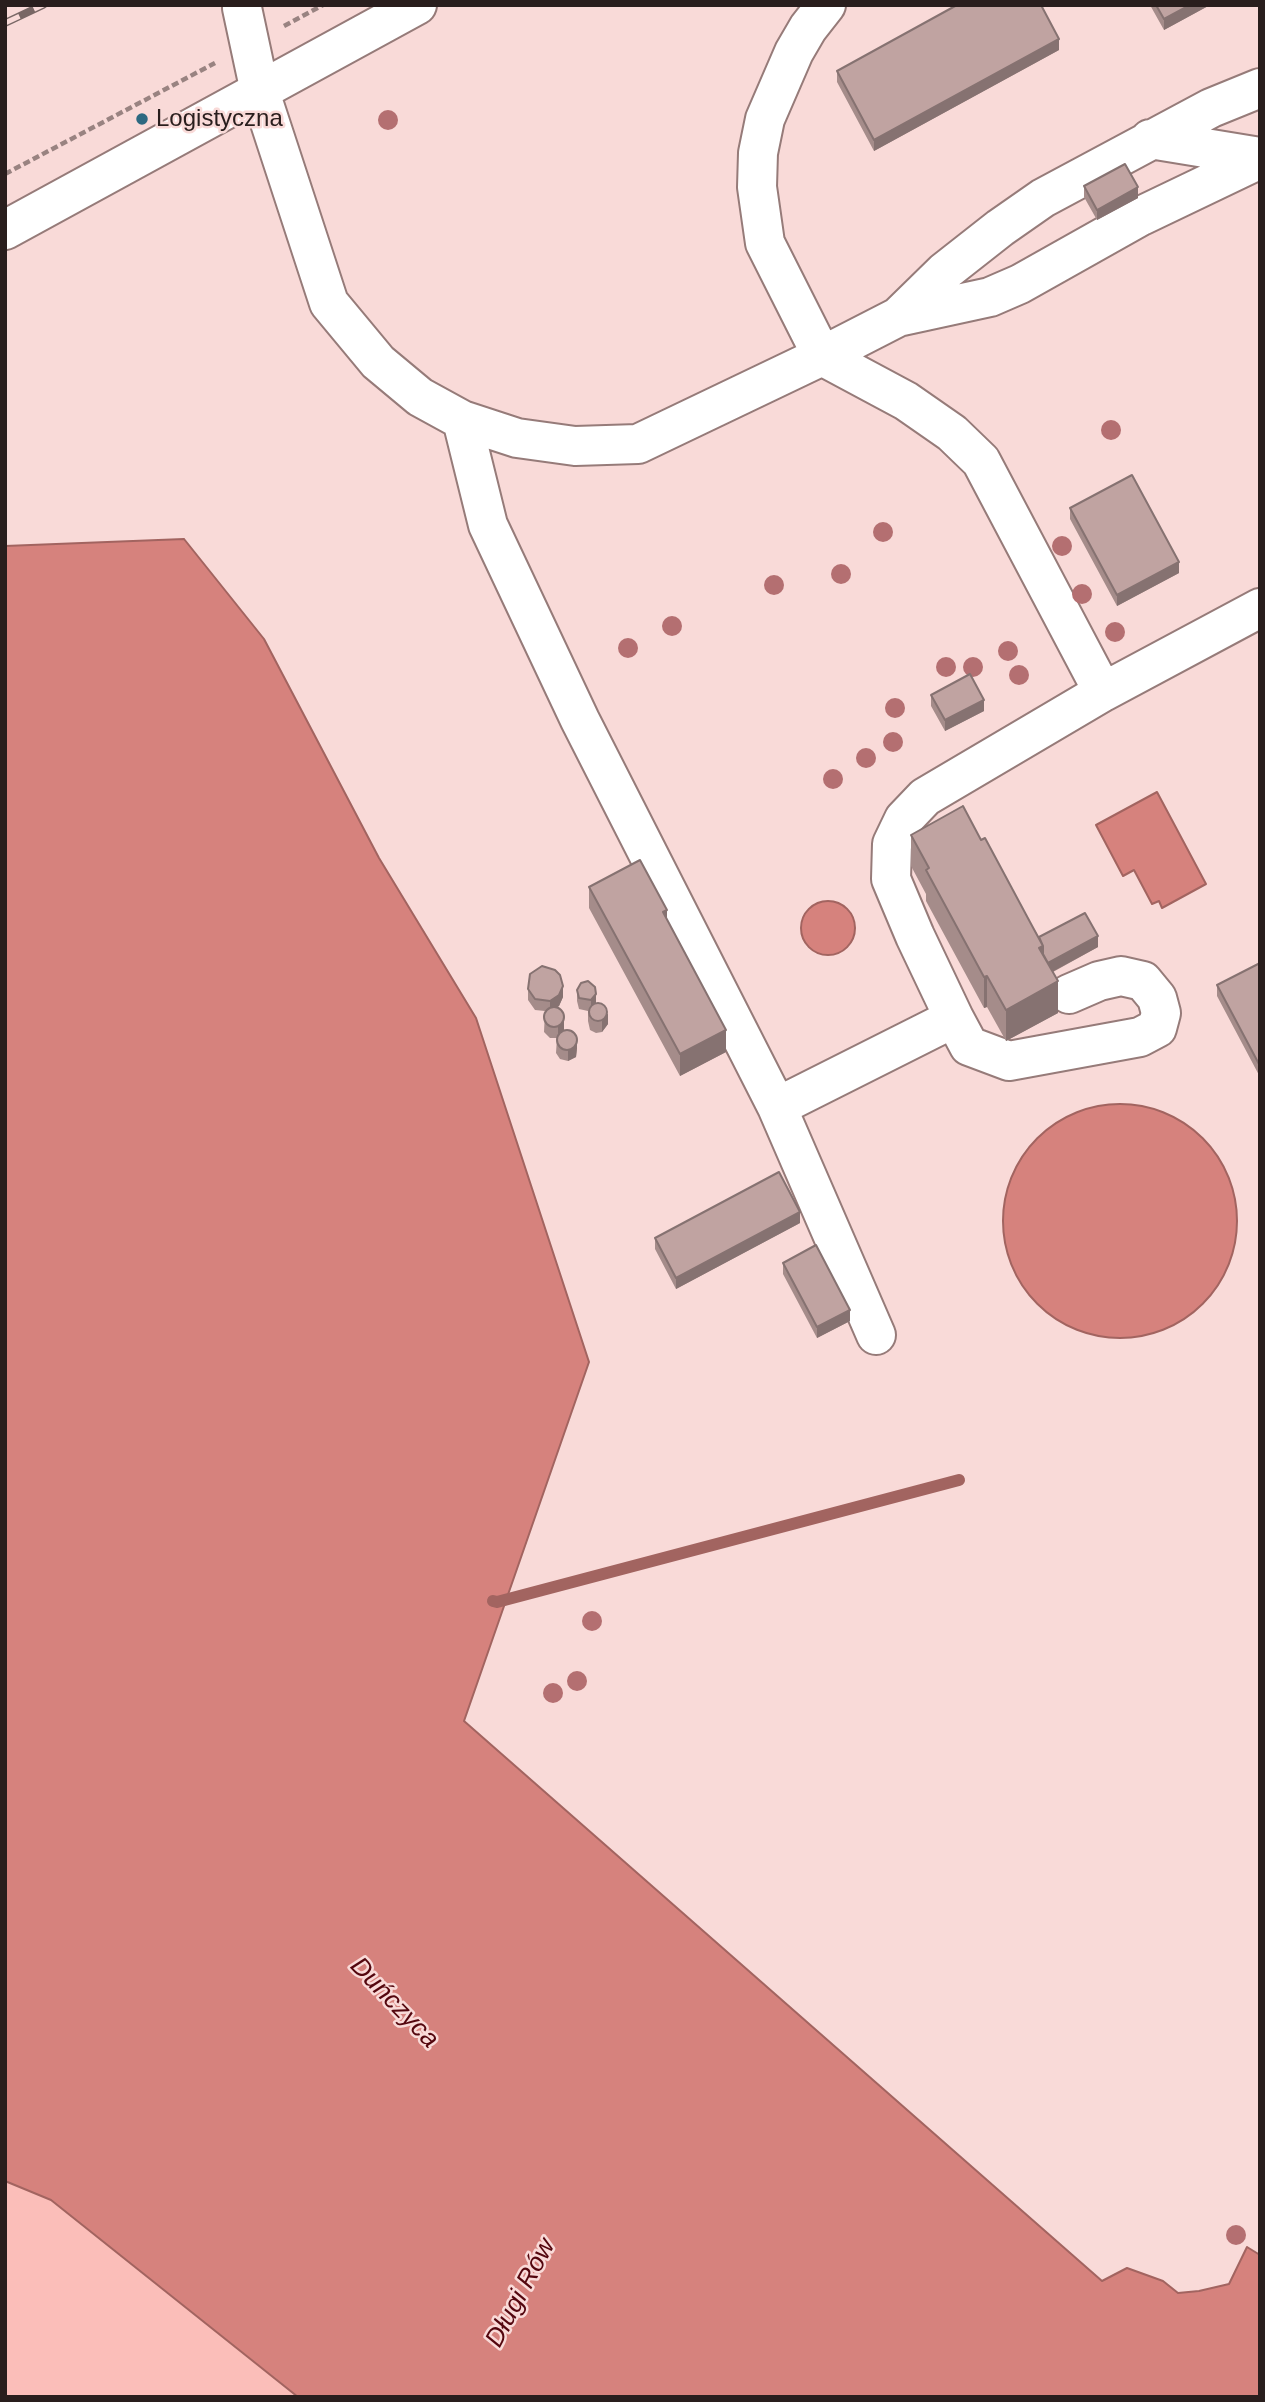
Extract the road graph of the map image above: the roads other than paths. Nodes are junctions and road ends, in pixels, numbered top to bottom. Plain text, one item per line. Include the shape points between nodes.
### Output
1 (416, 5) edge
2 (826, 5) edge
3 (242, 8) dead end
4 (1260, 88) edge
5 (260, 92) junction
6 (1150, 139) junction
7 (1260, 158) edge
8 (5, 230) edge
9 (898, 317) junction
10 (822, 356) junction
11 (462, 421) junction
12 (1260, 608) edge
13 (1103, 692) junction
14 (1069, 994) dead end
15 (954, 1018) junction
16 (777, 1107) junction
17 (876, 1335) dead end

1 - 5 street
2 - 10 street via 794,52 765,118 757,187 765,243
3 - 5 street
4 - 6 street
5 - 8 street
5 - 11 street via 329,303 378,362 419,397
6 - 7 street
6 - 9 street via 1043,198 1000,228 944,272
7 - 9 street via 1141,216 1020,284 990,297
9 - 10 street
10 - 11 street via 638,444 575,446 517,438
10 - 13 street via 906,401 952,433 981,461
11 - 16 street via 488,526 580,720
12 - 13 street
13 - 15 street via 925,797 904,819 892,844 891,879
14 - 15 street via 1121,976 1143,981 1157,998 1161,1013 1157,1028 1140,1037 1009,1061 969,1046
15 - 16 street
16 - 17 street

